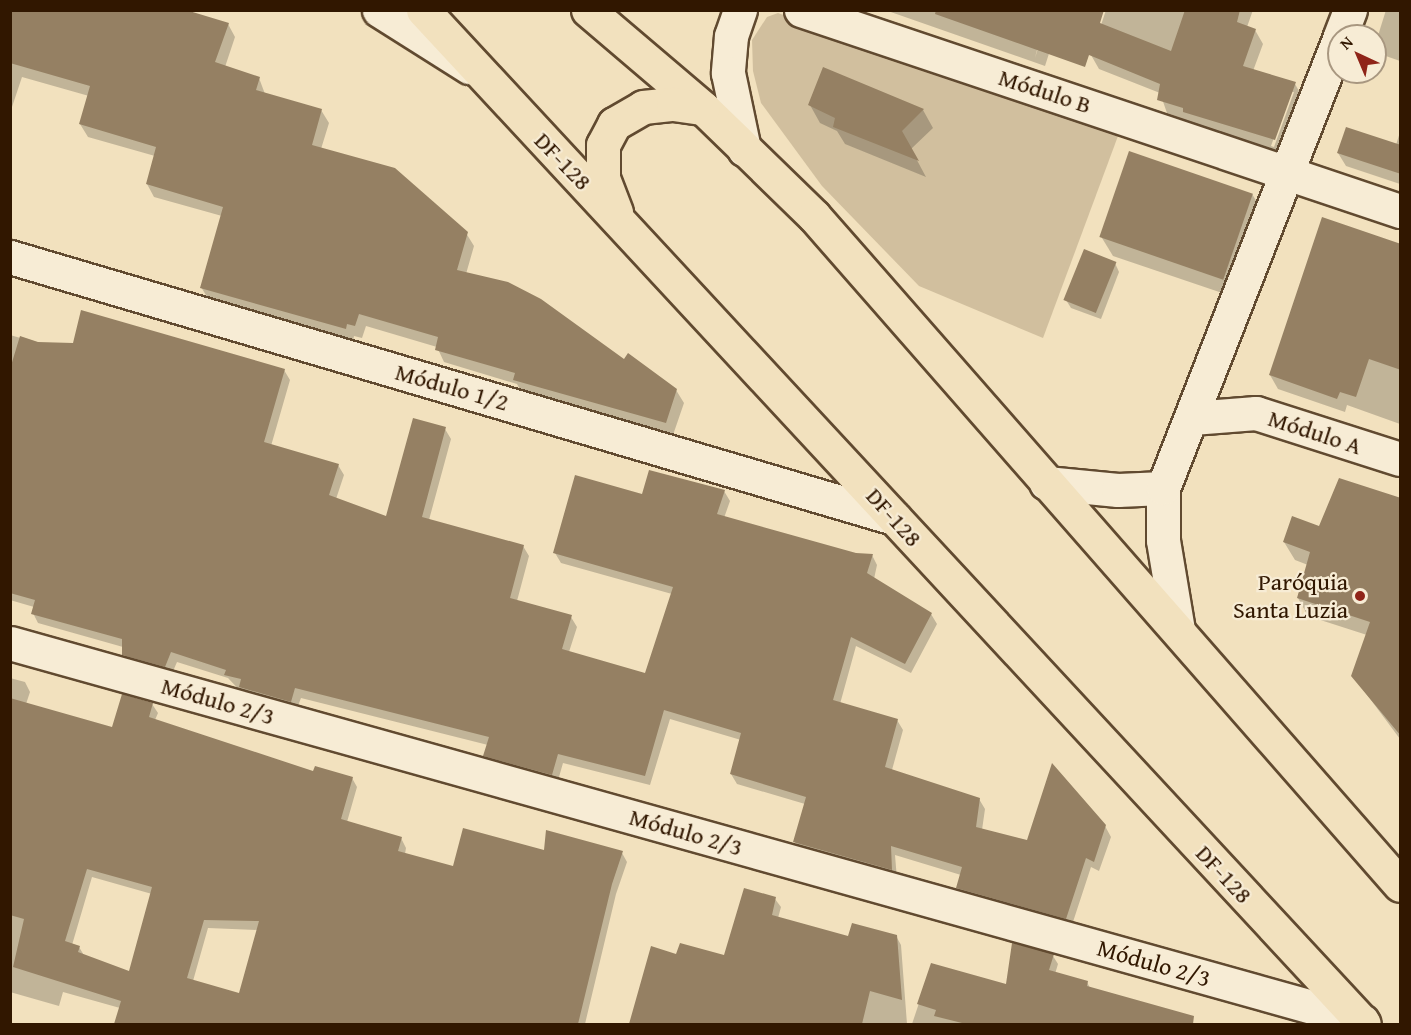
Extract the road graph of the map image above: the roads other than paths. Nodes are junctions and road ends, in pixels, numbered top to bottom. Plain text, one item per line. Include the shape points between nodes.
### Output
1 (379, 10) edge
2 (423, 10) edge
3 (588, 10) edge
4 (740, 10) edge
5 (801, 10) edge
6 (476, 71) junction
7 (1327, 72) edge
8 (703, 108) junction
9 (744, 148) junction
10 (1289, 172) junction
11 (1401, 211) edge
12 (617, 216) junction
13 (10, 257) edge
14 (1192, 418) junction
15 (1401, 459) edge
16 (1046, 483) junction
17 (1162, 488) junction
18 (894, 518) junction
19 (1178, 630) junction
20 (10, 643) edge
21 (1401, 885) edge
22 (1368, 1023) edge

1 - 6 street
2 - 6 main road, DF-128 / DF-128
3 - 8 main road
4 - 9 street via 731,36 729,73
5 - 10 street, Módulo B
6 - 12 main road, DF-128 / DF-128
7 - 10 street
8 - 9 main road
8 - 12 main road via 673,104 643,107 614,124 603,145 603,178
9 - 16 main road via 814,216
10 - 11 street, Módulo B
10 - 14 street
12 - 18 main road, DF-128 / DF-128
13 - 18 street, Módulo 1/2
14 - 15 street, Módulo A via 1256,412
14 - 17 street
16 - 17 street via 1118,490
16 - 19 main road
17 - 19 street via 1163,540
18 - 22 main road, DF-128 / DF-128
19 - 21 main road
20 - 22 street, Módulo 2/3

